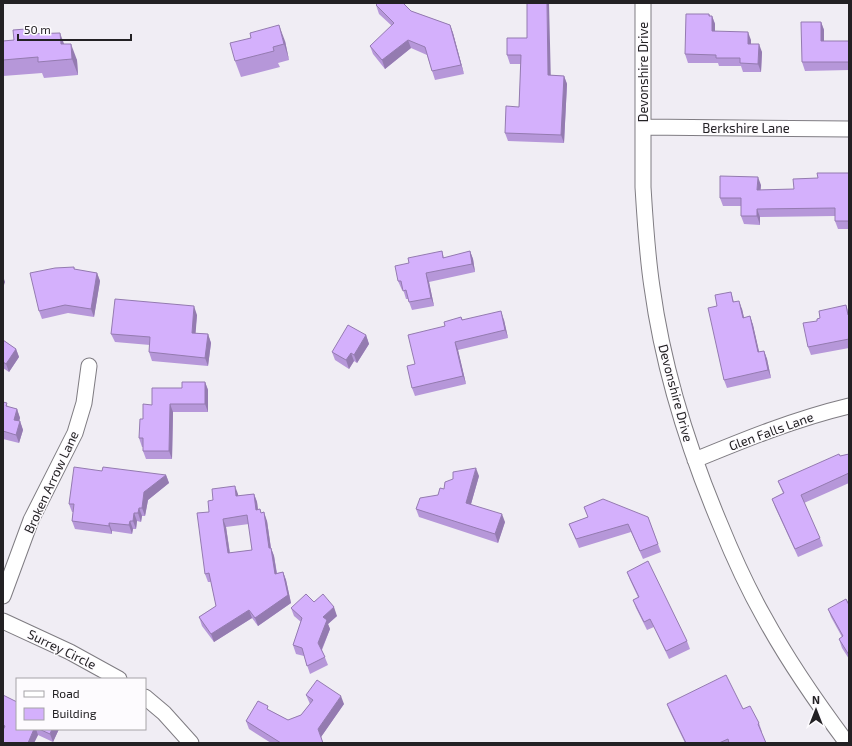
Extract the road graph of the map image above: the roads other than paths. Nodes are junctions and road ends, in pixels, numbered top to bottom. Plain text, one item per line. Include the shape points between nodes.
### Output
1 (643, 3) edge
2 (643, 127) junction
3 (849, 129) edge
4 (89, 366) dead end
5 (849, 406) edge
6 (695, 460) junction
7 (3, 596) edge
8 (3, 621) edge
9 (117, 678) edge
10 (146, 698) edge
11 (191, 743) edge
12 (847, 743) edge

1 - 2 street, Devonshire Drive
2 - 3 street, Berkshire Lane
2 - 6 street, Devonshire Drive via 643,187 652,286 679,412
4 - 7 street, Broken Arrow Lane via 84,403 75,433 31,520
5 - 6 street, Glen Falls Lane via 762,432
6 - 12 street, Devonshire Drive via 737,566 764,617 797,673
8 - 9 street, Surrey Circle via 70,652
10 - 11 street via 164,713

